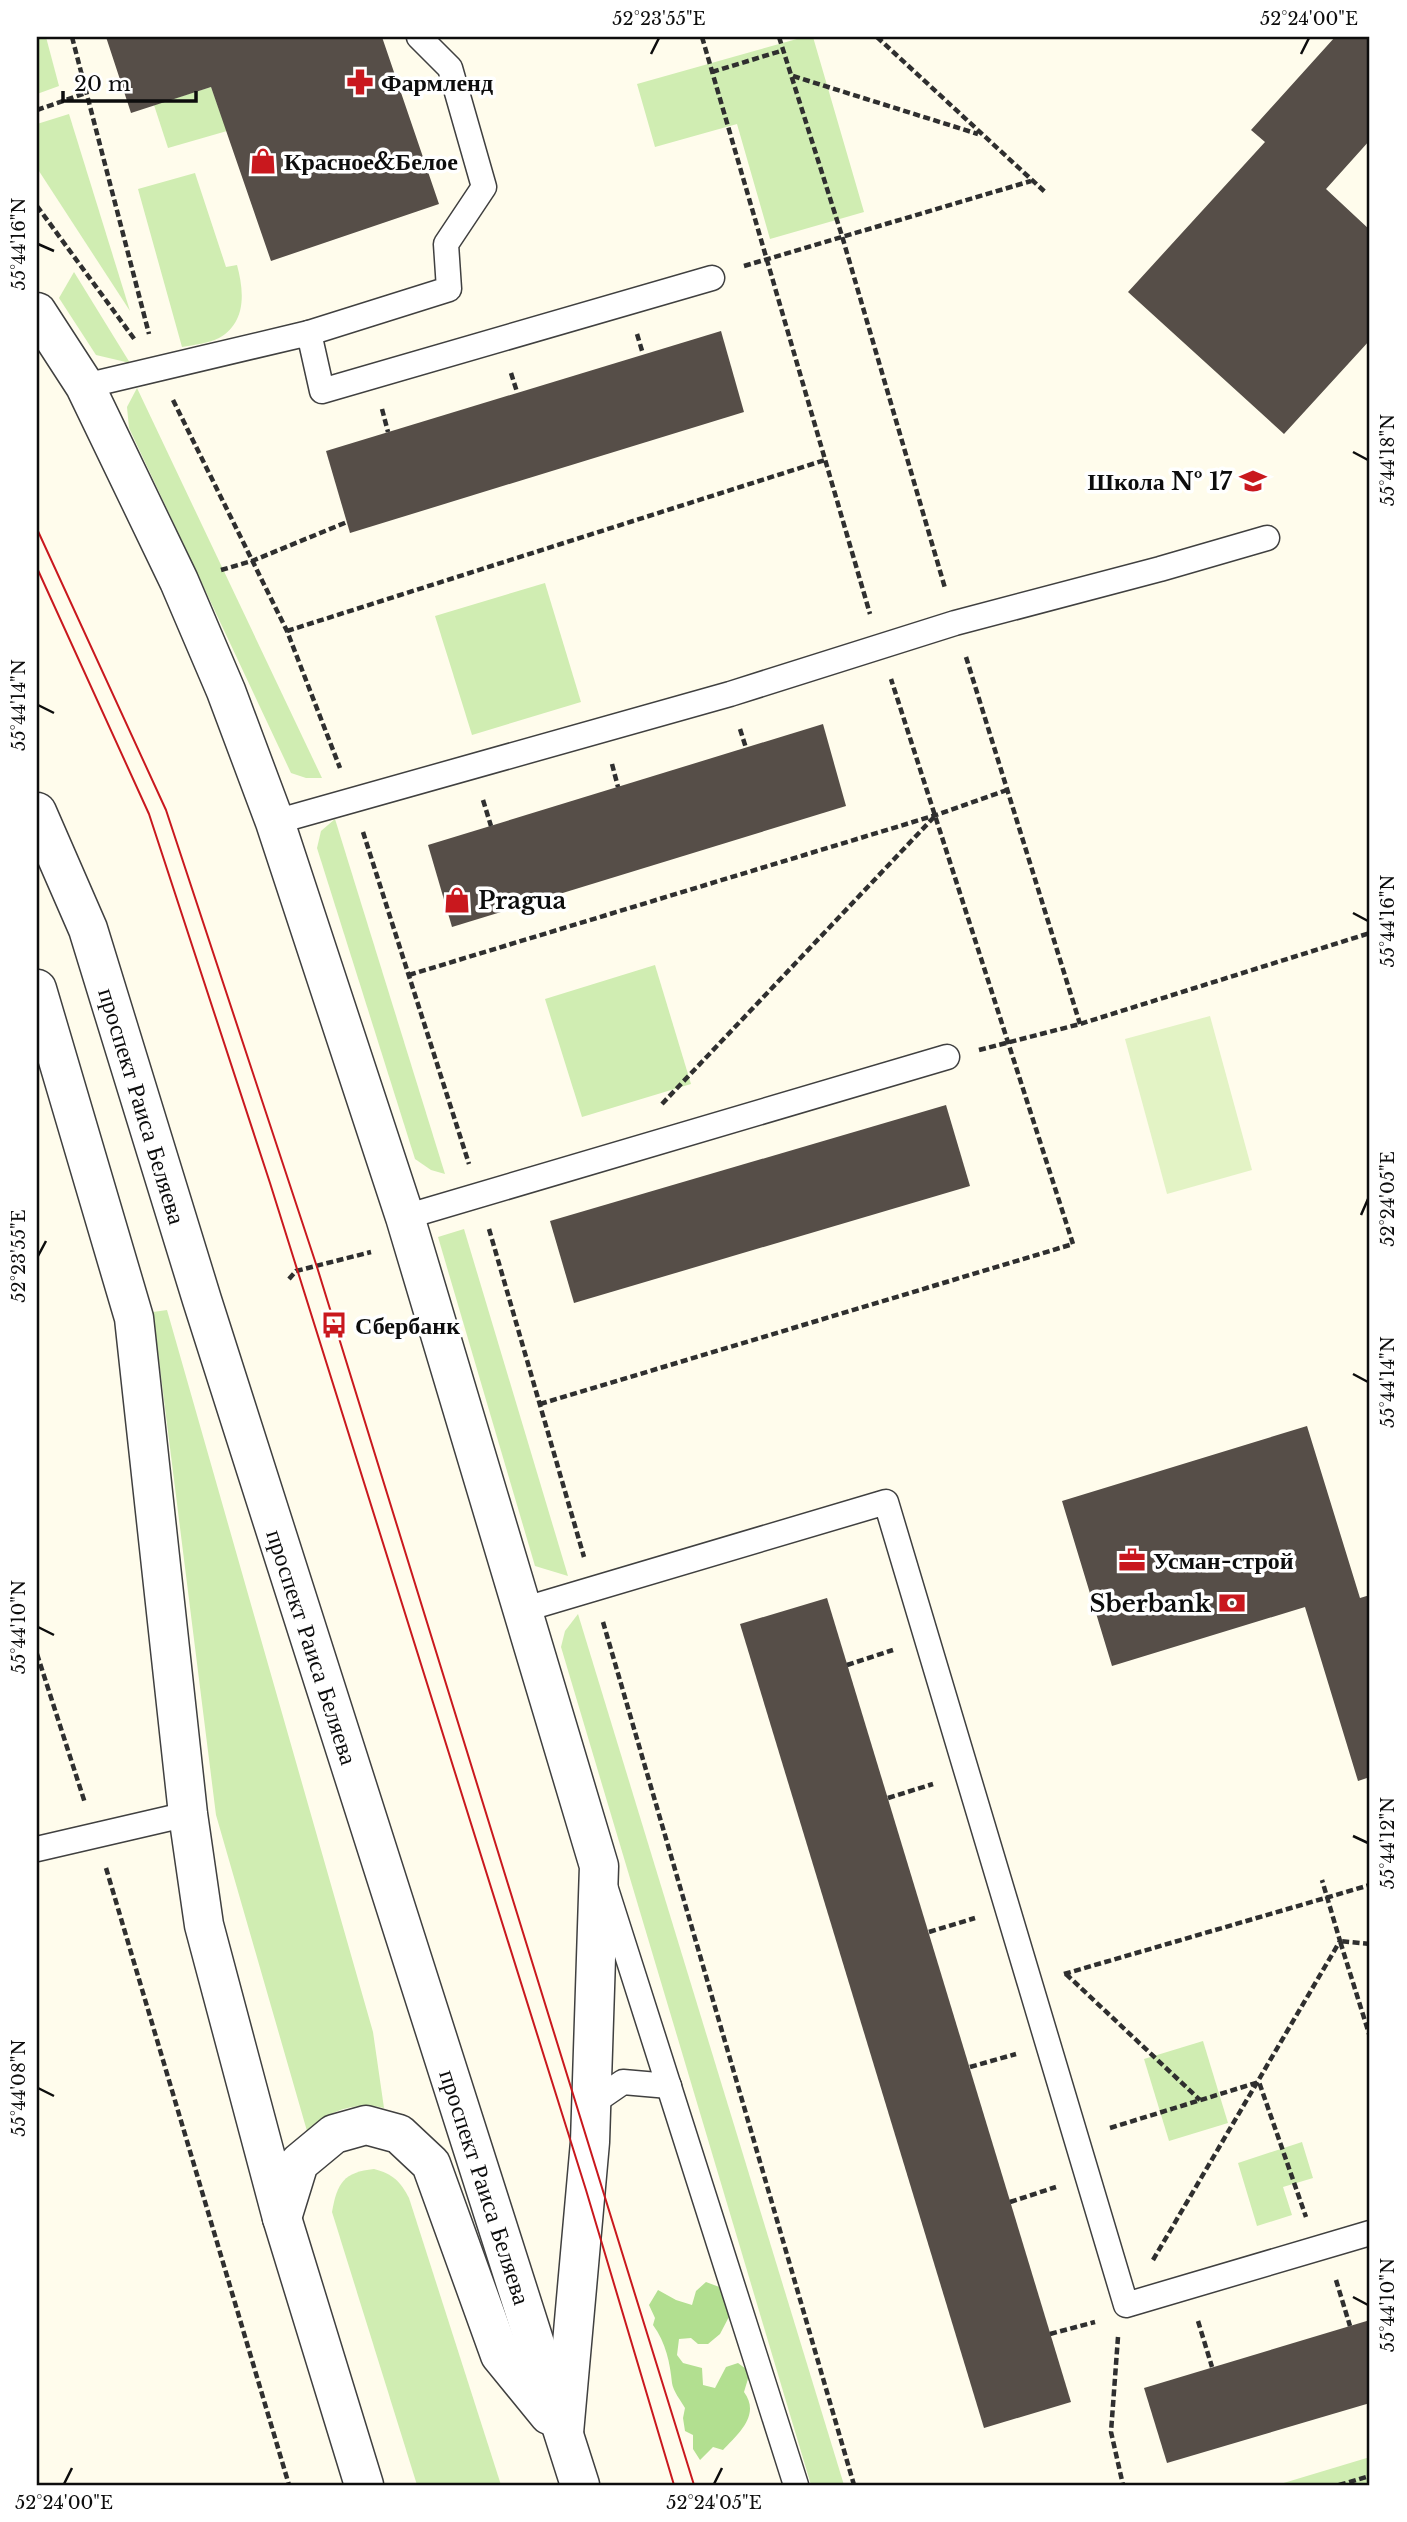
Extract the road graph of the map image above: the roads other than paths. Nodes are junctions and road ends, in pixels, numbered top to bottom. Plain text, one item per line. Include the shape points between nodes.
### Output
1 (419, 37) edge
2 (712, 278) road end
3 (37, 312) edge
4 (309, 333) junction
5 (85, 386) junction
6 (1267, 538) dead end
7 (37, 812) edge
8 (275, 822) junction
9 (37, 989) edge
10 (947, 1056) road end
11 (405, 1217) junction
12 (522, 1610) junction
13 (188, 1814) junction
14 (37, 1849) edge
15 (599, 1866) junction
16 (669, 2086) junction
17 (591, 2104) junction
18 (282, 2218) junction
19 (1370, 2233) edge
20 (564, 2433) junction
21 (364, 2485) edge
22 (580, 2485) edge
23 (796, 2485) edge

1 - 4 lane via 450,68 484,187 446,244 449,289
2 - 4 lane via 322,391
3 - 5 street
4 - 5 lane
5 - 8 street via 179,581
6 - 8 lane via 955,623 730,694
7 - 20 street, проспект Раиса Беляева via 88,929
8 - 11 street
9 - 13 street via 134,1318
10 - 11 lane
11 - 12 street
12 - 15 street
12 - 19 lane via 886,1502 1123,2310
13 - 14 lane
13 - 18 street via 204,1925
15 - 16 lane
15 - 17 street
16 - 17 lane via 623,2082
16 - 23 lane
17 - 20 street
18 - 20 street via 299,2163 334,2134 366,2125 399,2134 431,2164 500,2355
18 - 21 street
20 - 22 street, проспект Раиса Беляева

